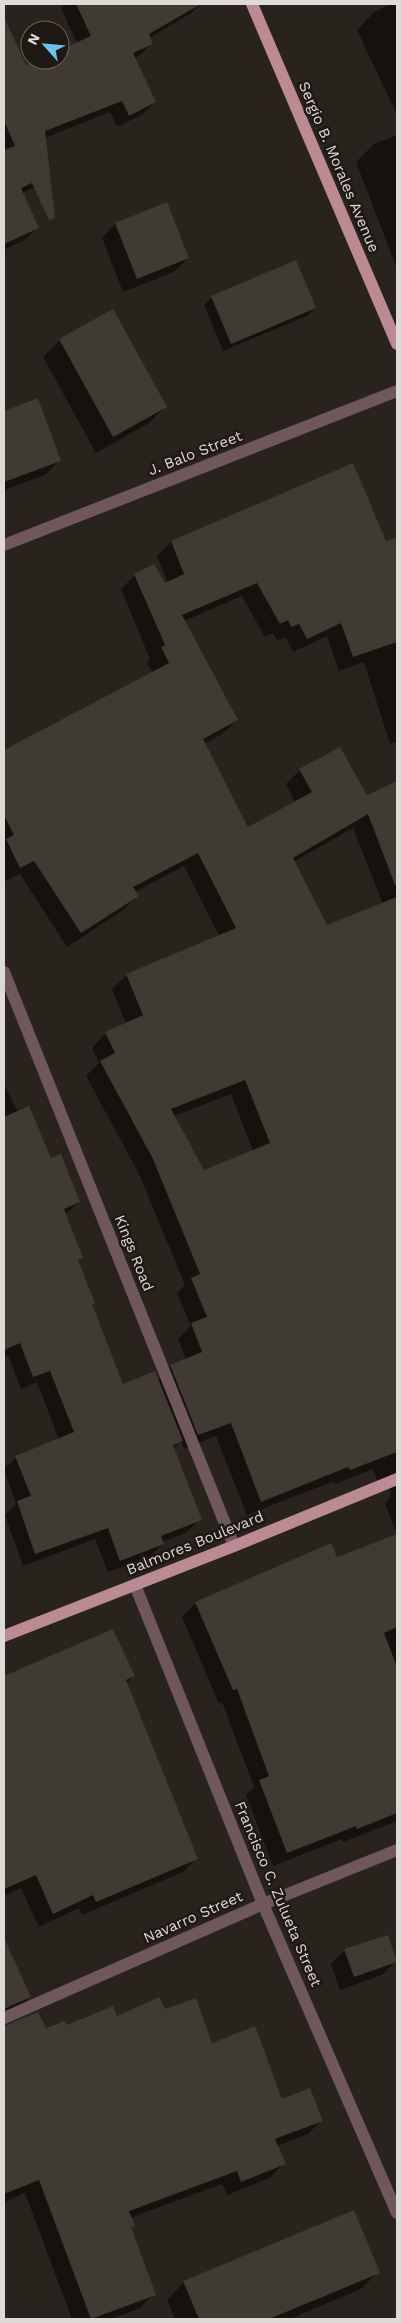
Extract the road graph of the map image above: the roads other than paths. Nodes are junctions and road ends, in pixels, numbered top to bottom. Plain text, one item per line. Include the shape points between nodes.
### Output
1 (252, 4) edge
2 (397, 344) edge
3 (397, 391) edge
4 (4, 545) edge
5 (4, 972) edge
6 (397, 1479) edge
7 (234, 1546) junction
8 (135, 1585) junction
9 (4, 1636) edge
10 (397, 1850) edge
11 (263, 1904) junction
12 (4, 2018) edge
13 (397, 2213) edge

1 - 2 main road, Sergio B. Morales Avenue
3 - 4 street, J. Balo Street
5 - 7 street, Kings Road
6 - 7 main road, Balmores Boulevard
7 - 8 main road, Balmores Boulevard
8 - 9 main road, Balmores Boulevard
8 - 11 street, Francisco C. Zulueta Street
10 - 11 street, Navarro Street
11 - 12 street, Navarro Street
11 - 13 street, Francisco C. Zulueta Street

